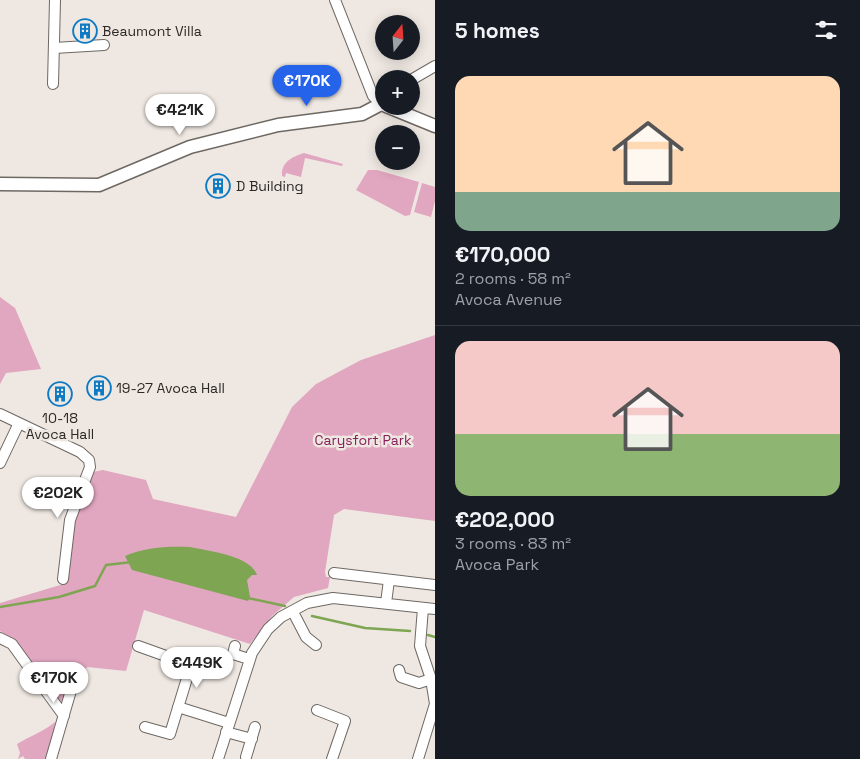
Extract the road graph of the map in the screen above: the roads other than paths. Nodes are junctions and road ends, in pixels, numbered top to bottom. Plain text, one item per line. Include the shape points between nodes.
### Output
1 (54, 0) edge
2 (335, 0) edge
3 (104, 45) dead end
4 (54, 48) junction
5 (435, 66) edge
6 (420, 75) edge
7 (53, 84) dead end
8 (375, 98) edge
9 (375, 108) edge
10 (409, 115) edge
11 (435, 126) edge
12 (0, 184) edge
13 (0, 414) edge
14 (19, 423) junction
15 (0, 463) edge
16 (334, 573) dead end
17 (63, 579) dead end
18 (389, 580) junction
19 (435, 585) edge
20 (386, 603) junction
21 (423, 608) junction
22 (435, 608) edge
23 (293, 612) junction
24 (0, 638) edge
25 (316, 645) dead end
26 (138, 646) dead end
27 (232, 654) dead end
28 (249, 659) junction
29 (399, 670) dead end
30 (430, 679) junction
31 (72, 688) dead end
32 (178, 707) junction
33 (317, 710) dead end
34 (64, 716) junction
35 (145, 727) dead end
36 (255, 727) dead end
37 (228, 728) junction
38 (252, 739) junction
39 (246, 757) dead end
40 (51, 759) edge
41 (218, 759) edge
42 (332, 759) edge
43 (418, 759) edge

1 - 4 street
2 - 8 street
3 - 4 street
4 - 7 street
5 - 6 street
9 - 12 street via 362,114 278,124 190,148 99,184
10 - 11 street
13 - 14 street
14 - 15 street
14 - 17 street via 80,452 89,460 90,468 70,520
16 - 18 street
18 - 19 street
18 - 20 street
20 - 21 street
20 - 23 street via 333,598 307,603
21 - 22 street
21 - 30 street via 420,646
23 - 25 street via 306,637
23 - 28 street via 281,617 268,629
24 - 34 street via 12,644
26 - 32 street via 191,665
27 - 28 street
28 - 37 street
29 - 30 street via 401,677 418,683
30 - 43 street via 435,704
31 - 34 street
32 - 35 street via 170,734
32 - 37 street
33 - 42 street via 344,721
34 - 40 street
36 - 38 street
37 - 38 street
37 - 41 street
38 - 39 street

